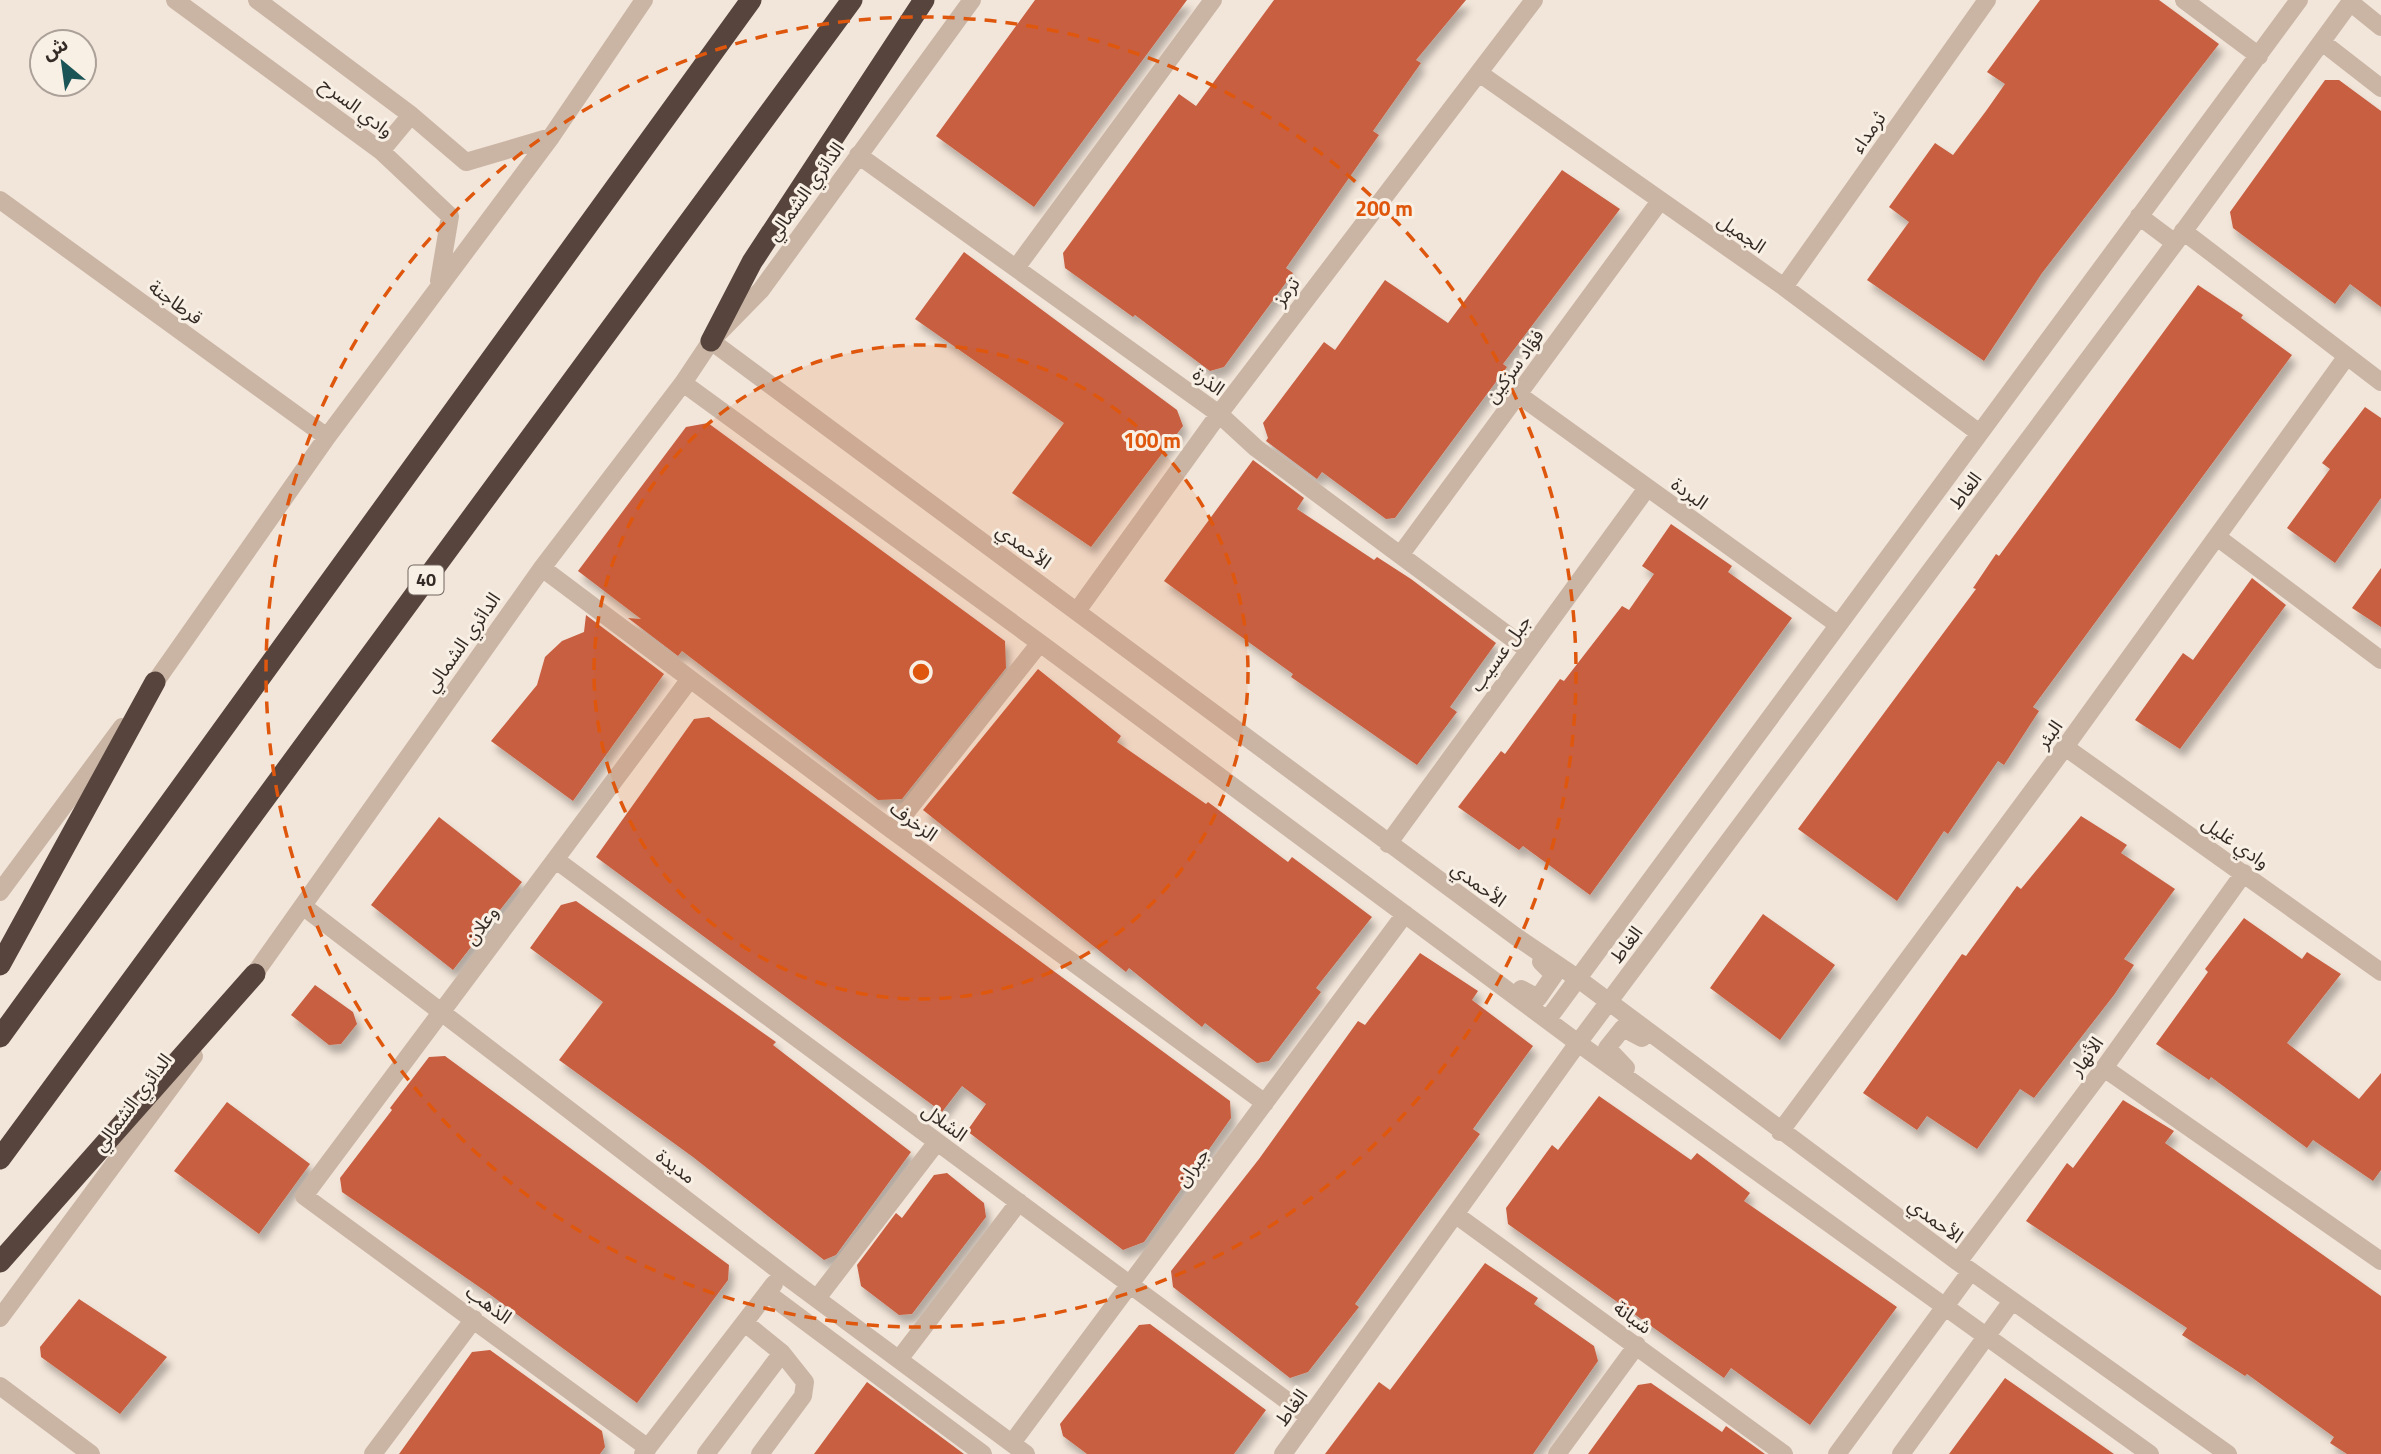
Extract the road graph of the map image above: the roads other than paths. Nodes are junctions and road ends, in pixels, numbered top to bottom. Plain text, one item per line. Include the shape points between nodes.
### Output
1 (175, 0) edge
2 (257, 0) edge
3 (645, 0) edge
4 (751, 0) edge
5 (852, 0) edge
6 (924, 0) edge
7 (972, 0) edge
8 (1213, 0) edge
9 (1534, 0) edge
10 (1987, 0) edge
11 (2184, 0) edge
12 (2299, 0) edge
13 (2351, 1) edge
14 (2381, 27) edge
15 (2322, 42) junction
16 (2259, 56) junction
17 (1479, 73) junction
18 (2381, 88) edge
19 (411, 115) junction
20 (551, 138) junction
21 (382, 151) junction
22 (859, 155) junction
23 (0, 200) edge
24 (1660, 201) junction
25 (2139, 216) junction
26 (2179, 237) junction
27 (1016, 268) junction
28 (439, 284) junction
29 (1784, 287) junction
30 (711, 341) junction
31 (2347, 356) junction
32 (2381, 382) edge
33 (683, 383) junction
34 (1519, 395) junction
35 (1219, 414) junction
36 (1978, 432) junction
37 (327, 437) junction
38 (1647, 488) junction
39 (2217, 537) junction
40 (1401, 554) junction
41 (542, 568) junction
42 (1077, 611) junction
43 (1837, 624) junction
44 (1040, 643) junction
45 (1528, 650) junction
46 (2381, 660) edge
47 (690, 679) junction
48 (155, 682) junction
49 (2065, 747) junction
50 (892, 830) junction
51 (1388, 844) junction
52 (556, 860) junction
53 (2244, 873) junction
54 (0, 892) edge
55 (304, 907) junction
56 (1405, 914) junction
57 (1514, 936) junction
58 (0, 965) edge
59 (1484, 970) junction
60 (2381, 972) edge
61 (255, 974) junction
62 (1577, 978) junction
63 (1609, 1002) junction
64 (442, 1014) junction
65 (1548, 1019) junction
66 (0, 1037) edge
67 (1578, 1043) junction
68 (1680, 1056) junction
69 (2104, 1068) junction
70 (1651, 1096) junction
71 (1265, 1103) junction
72 (1780, 1132) junction
73 (937, 1142) junction
74 (0, 1160) edge
75 (304, 1196) joint
76 (1019, 1202) junction
77 (1456, 1215) junction
78 (2381, 1261) edge
79 (0, 1262) edge
80 (1964, 1267) junction
81 (782, 1273) junction
82 (1131, 1286) junction
83 (767, 1293) junction
84 (818, 1297) junction
85 (2012, 1301) junction
86 (1946, 1306) junction
87 (0, 1318) edge
88 (474, 1319) junction
89 (745, 1323) junction
90 (1987, 1335) junction
91 (1637, 1345) junction
92 (782, 1353) junction
93 (900, 1358) junction
94 (0, 1386) edge
95 (1309, 1418) junction
96 (1019, 1449) edge
97 (645, 1451) edge
98 (91, 1454) edge
99 (373, 1454) edge
100 (706, 1454) edge
101 (760, 1454) edge
102 (983, 1454) edge
103 (1283, 1454) edge
104 (1557, 1454) edge
105 (1784, 1454) edge
106 (1837, 1454) edge
107 (1901, 1454) edge
108 (2150, 1454) edge
109 (2228, 1454) edge

1 - 21 street, وادي السرح
2 - 19 street, وادي السرح
3 - 20 street
4 - 66 highway
5 - 74 highway, 40
6 - 30 highway via 752,262
7 - 22 street, الدائري الشمالي
8 - 27 street
9 - 17 street, ترمز
10 - 29 street, ثرمداء
11 - 16 street
12 - 16 street, الغاط
13 - 14 street
13 - 15 street, الغاط
15 - 18 street
15 - 26 street, الغاط
16 - 25 street, الغاط
17 - 24 street, الجميل
17 - 35 street, ترمز
19 - 20 street, وادي السرح via 466,162
19 - 21 street
20 - 28 street
21 - 28 street, وادي السرح via 450,216
22 - 27 street, الذرة
22 - 30 street, الدائري الشمالي via 761,290
23 - 37 street, قرطاجنة
24 - 29 street, الجميل
24 - 34 street, فؤاد سزكين
25 - 26 street
25 - 36 street, الغاط
26 - 31 street
26 - 63 street, الغاط
27 - 35 street, الذرة
28 - 37 street
29 - 36 street, الجميل
30 - 33 street, الدائري الشمالي
30 - 42 street, الأحمدي
31 - 32 street
31 - 39 street, البئر
33 - 41 street, الدائري الشمالي
33 - 44 street
34 - 38 street, البردة
34 - 40 street, فؤاد سزكين
35 - 40 street, الذرة via 1256,448
35 - 42 street, ترمز
36 - 43 street, الغاط
37 - 48 street
38 - 43 street, البردة
38 - 45 street, جبل عسيب
39 - 46 street
39 - 49 street, البئر
40 - 45 street, الذرة
41 - 47 street, الزخرف
41 - 55 street, الدائري الشمالي
42 - 51 street, الأحمدي
43 - 62 street, الغاط
44 - 50 street
44 - 56 street
45 - 51 street, جبل عسيب
47 - 50 street, الزخرف
47 - 52 street, وعلان
48 - 54 street
48 - 58 highway
49 - 53 street, وادي غليل
49 - 72 street, البئر
50 - 71 street, الزخرف
51 - 57 street, الأحمدي
52 - 64 street, وعلان
52 - 73 street, الشلال
53 - 60 street, وادي غليل
53 - 69 street, الأنهار
55 - 61 street, الدائري الشمالي
55 - 64 street, مديدة
56 - 59 street
56 - 71 street, جبران
57 - 59 street via 1554,975 1538,998
57 - 62 street, الأحمدي
59 - 65 street
61 - 79 highway
61 - 87 street, الدائري الشمالي
62 - 63 street, الأحمدي
62 - 65 street, الغاط
63 - 67 street, الغاط
63 - 68 street, الأحمدي
64 - 75 street, وعلان
64 - 81 street, مديدة
65 - 67 street
67 - 70 street
67 - 77 street, الغاط
68 - 70 street via 1623,1028 1607,1048
68 - 72 street, الأحمدي
69 - 78 street
69 - 80 street, الأنهار
70 - 86 street
71 - 82 street, جبران
72 - 80 street, الأحمدي
73 - 76 street, الشلال
73 - 84 street
75 - 88 street, الذهب
76 - 82 street, الشلال
76 - 93 street
77 - 91 street, شبانة
77 - 95 street, الغاط
80 - 85 street, الأحمدي
80 - 86 street, الأنهار
81 - 83 street
81 - 84 street, مديدة
82 - 95 street, الشلال
82 - 96 street, جبران
83 - 89 street
83 - 102 street
84 - 93 street, مديدة
85 - 90 street
85 - 109 street, الأحمدي
86 - 90 street
86 - 106 street, الأنهار
88 - 97 street, الذهب
88 - 99 street
89 - 92 street
89 - 97 street
90 - 107 street
90 - 108 street
91 - 104 street
91 - 105 street, شبانة
92 - 100 street
92 - 101 street via 805,1382 803,1395
93 - 96 street, مديدة
94 - 98 street
95 - 103 street, الغاط

